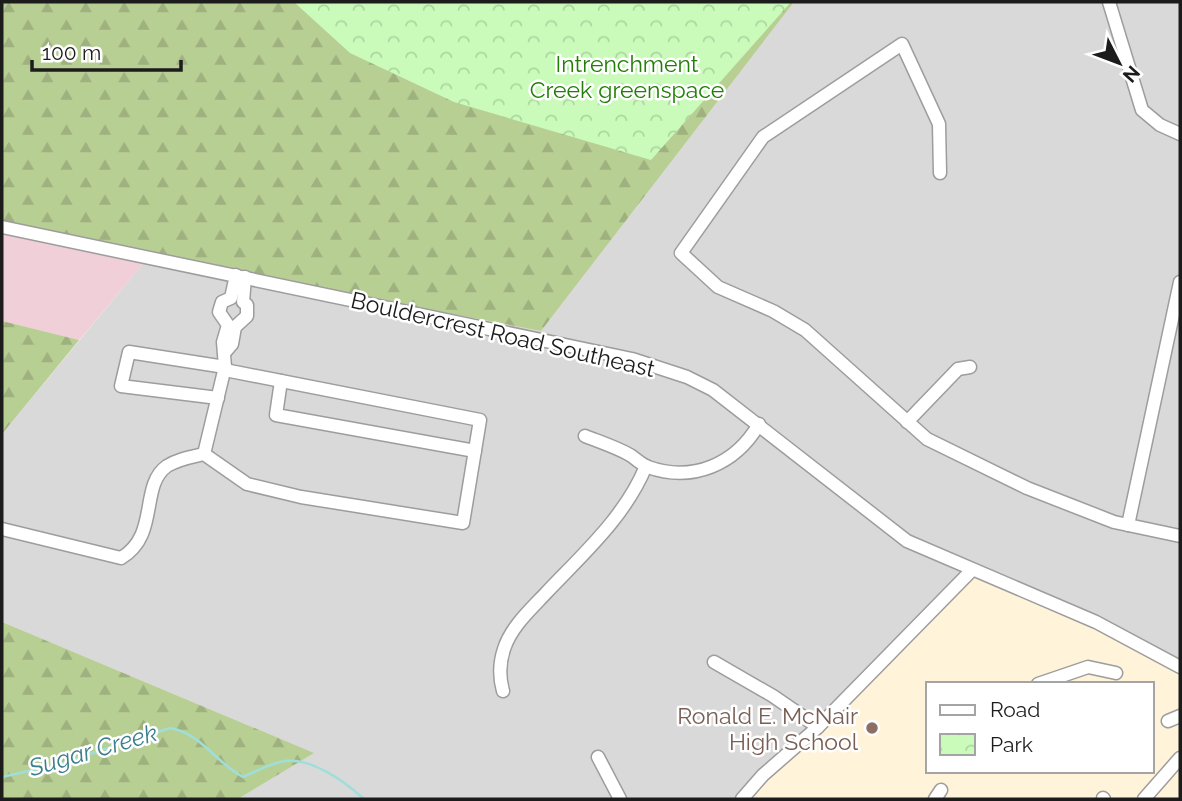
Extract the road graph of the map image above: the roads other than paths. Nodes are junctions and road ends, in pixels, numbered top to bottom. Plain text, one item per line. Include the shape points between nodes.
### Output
1 (1109, 2) edge
2 (1180, 134) edge
3 (940, 173) dead end
4 (2, 227) edge
5 (240, 276) junction
6 (1180, 282) edge
7 (232, 326) junction
8 (971, 367) dead end
9 (225, 368) junction
10 (281, 381) junction
11 (218, 398) junction
12 (907, 422) junction
13 (760, 424) junction
14 (585, 436) dead end
15 (475, 452) junction
16 (204, 454) junction
17 (646, 466) junction
18 (1128, 525) junction
19 (2, 529) edge
20 (1180, 536) edge
21 (972, 570) junction
22 (714, 662) dead end
23 (1180, 667) edge
24 (1116, 673) dead end
25 (1044, 682) edge
26 (503, 691) dead end
27 (818, 727) junction
28 (598, 757) dead end
29 (1180, 758) edge
30 (620, 799) edge
31 (742, 799) edge
32 (1144, 799) edge

1 - 2 street via 1142,110
3 - 12 street via 939,124 902,44 763,137 681,253 718,287 805,330
4 - 5 street, Bouldercrest Road Southeast
5 - 7 street via 231,298
5 - 7 street via 247,316
5 - 13 street, Bouldercrest Road Southeast via 632,359 704,386
6 - 18 street
7 - 9 street via 223,342
8 - 12 street via 958,369
9 - 10 street
9 - 11 street
9 - 11 street via 129,352 121,386
10 - 15 street via 480,420
10 - 15 street via 276,415
11 - 16 street
12 - 18 street via 927,439 1027,488
13 - 17 street via 751,439 712,468 670,472
13 - 21 street, Bouldercrest Road Southeast via 892,532
14 - 17 street
15 - 16 street via 463,523 247,484
16 - 19 street via 164,468 155,484 145,531 135,550 121,558
17 - 26 street via 632,495 607,528 516,625 504,648 499,675
18 - 20 street
21 - 23 street, Bouldercrest Road Southeast via 1096,622
21 - 27 street
22 - 27 street
24 - 25 street via 1088,667
27 - 31 street
28 - 30 street
29 - 32 street

